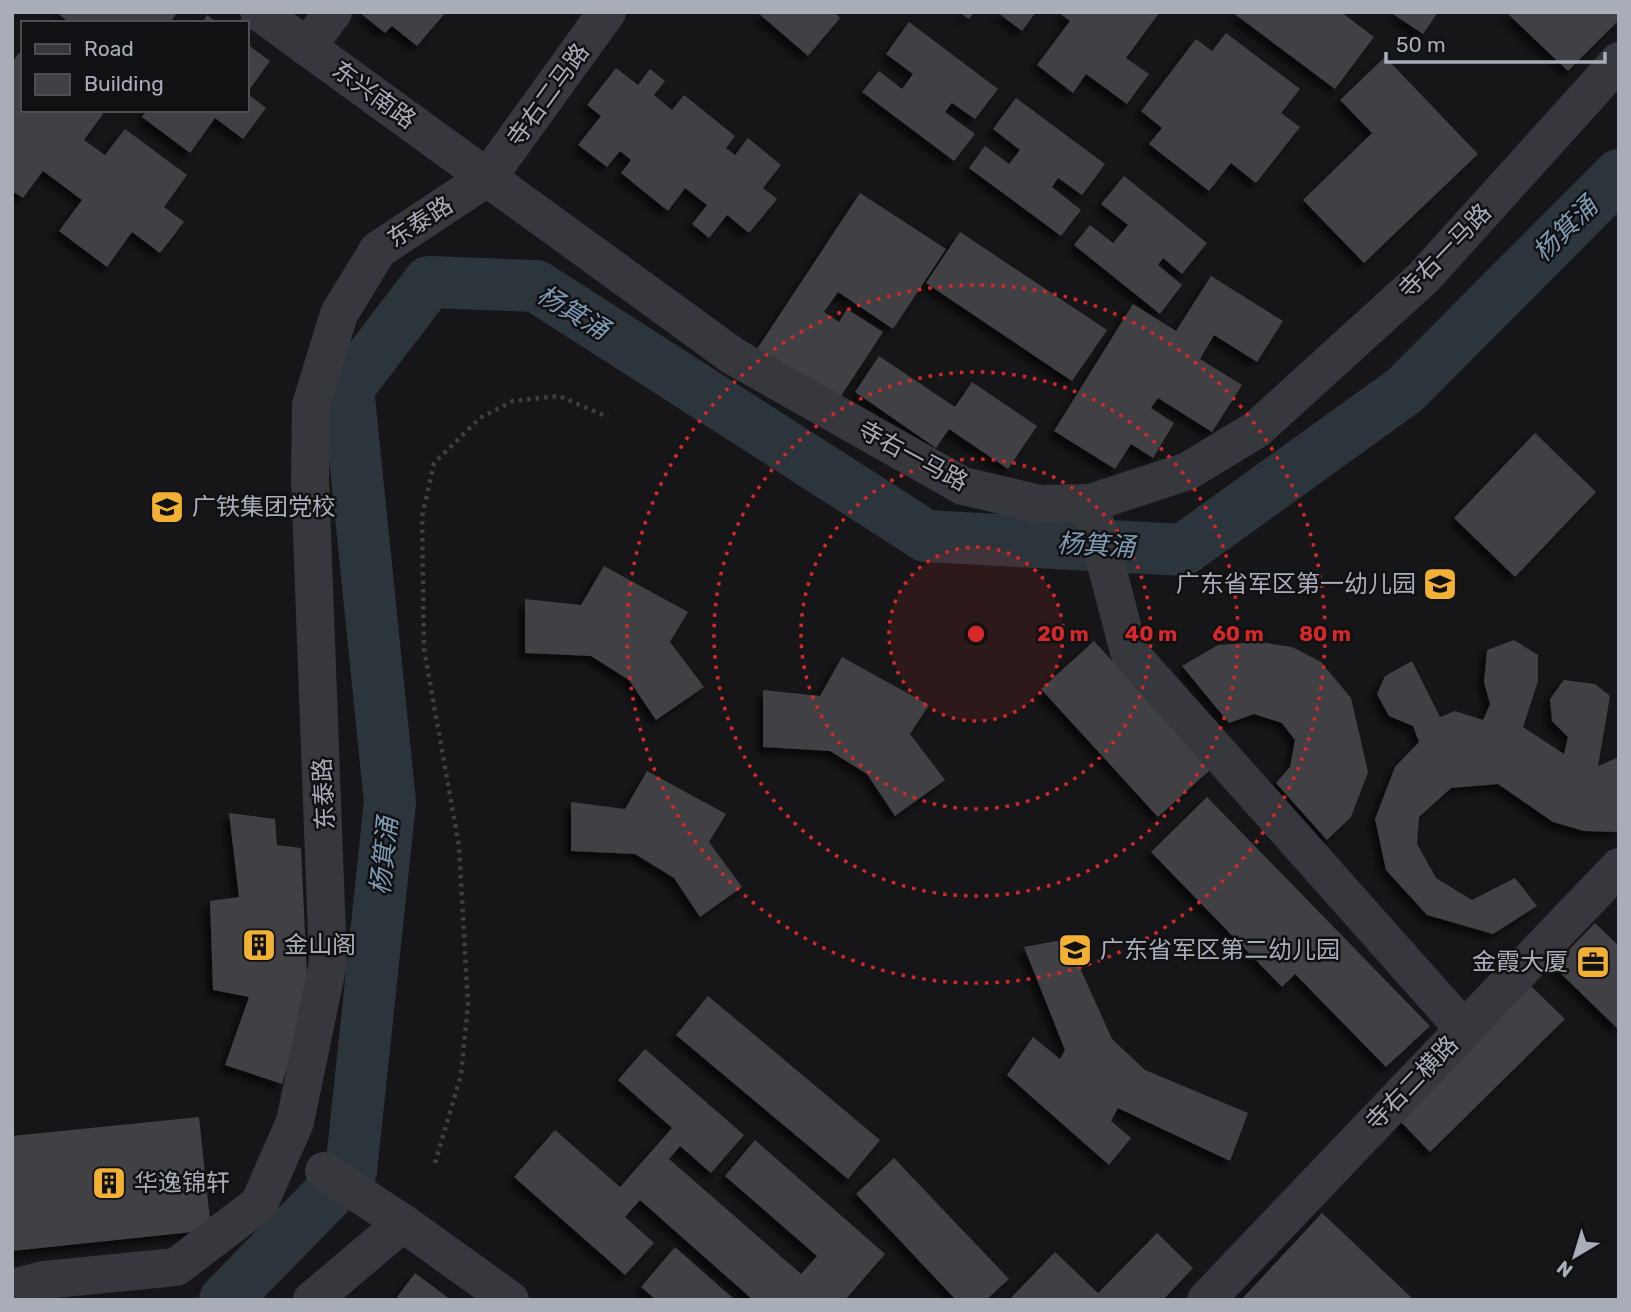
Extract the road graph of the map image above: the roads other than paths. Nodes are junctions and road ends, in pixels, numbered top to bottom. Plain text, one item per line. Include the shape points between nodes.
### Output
1 (259, 12) edge
2 (333, 12) edge
3 (607, 12) edge
4 (307, 47) junction
5 (1619, 61) edge
6 (488, 177) junction
7 (1090, 503) junction
8 (1619, 867) edge
9 (1464, 1029) junction
10 (286, 1145) junction
11 (403, 1223) junction
12 (12, 1288) edge
13 (312, 1300) edge
14 (510, 1300) edge
15 (1206, 1300) edge

1 - 4 street, 东兴南路
2 - 4 street
3 - 6 street, 寺右二马路
4 - 6 street, 东兴南路
5 - 7 street, 寺右一马路 via 1424,277 1257,429 1188,471
6 - 7 street, 寺右一马路 via 733,356 963,486 1040,504
6 - 10 street, 东泰路 via 378,250 340,314 311,405 328,963 295,1122
7 - 9 street via 1129,652
8 - 9 street, 寺右二横路
9 - 15 street, 寺右二横路
10 - 11 street, bridge
10 - 12 street, 东泰路 via 259,1204 176,1268 44,1280
11 - 13 street
11 - 14 street

